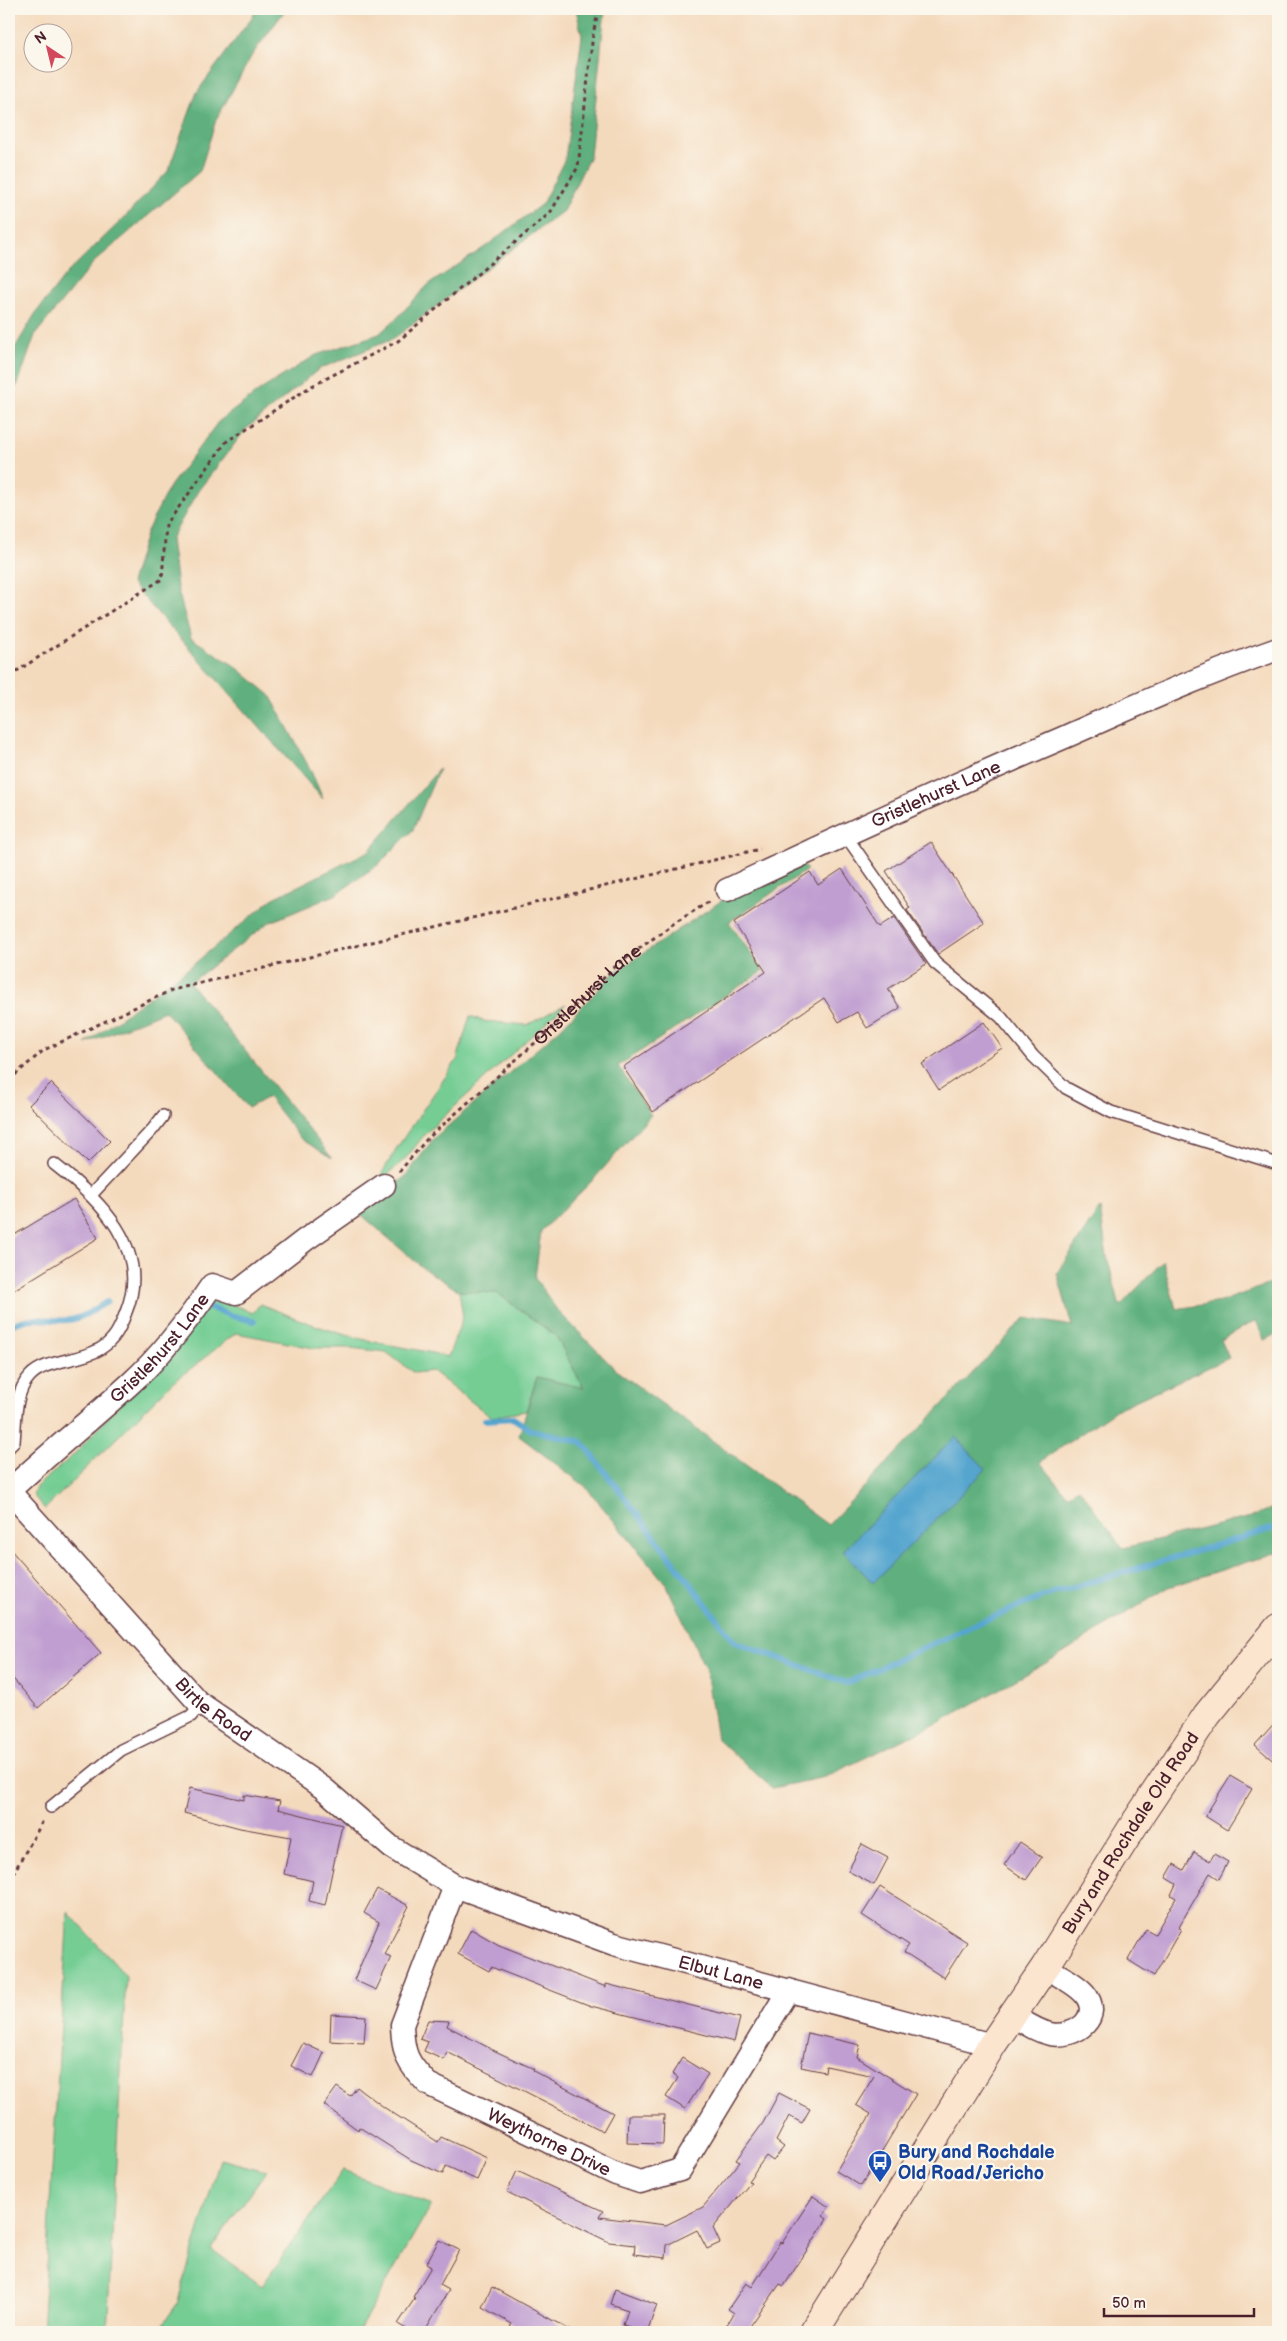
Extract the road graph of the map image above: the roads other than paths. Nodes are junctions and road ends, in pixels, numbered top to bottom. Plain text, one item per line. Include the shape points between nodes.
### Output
1 (1278, 649) edge
2 (846, 836) junction
3 (727, 890) road end
4 (163, 1116) dead end
5 (54, 1164) dead end
6 (1278, 1164) edge
7 (384, 1185) road end
8 (91, 1195) junction
9 (9, 1446) edge
10 (9, 1491) edge
11 (1278, 1628) edge
12 (202, 1704) junction
13 (51, 1807) road end
14 (455, 1886) junction
15 (1045, 1967) junction
16 (789, 1990) junction
17 (1012, 2016) junction
18 (992, 2045) junction
19 (814, 2332) edge

1 - 2 street, Gristlehurst Lane via 1211,673 915,802
2 - 3 street, Gristlehurst Lane
2 - 6 lane via 935,963 1001,1017 1033,1056 1066,1088 1111,1112
4 - 8 lane
5 - 8 lane
7 - 10 street, Gristlehurst Lane via 236,1293 212,1286 133,1381
8 - 9 lane via 107,1212 132,1260 132,1299 117,1334 102,1348 85,1357 44,1367 31,1375 18,1398 14,1442
10 - 12 street, Birtle Road
11 - 15 main road, Bury and Rochdale Old Road via 1207,1715
12 - 13 lane via 191,1716 121,1750
12 - 14 street, Birtle Road via 323,1788 391,1847
14 - 16 street, Elbut Lane via 614,1944
14 - 16 street, Weythorne Drive via 402,2025 403,2049 414,2070 428,2084 616,2174 640,2182 680,2170
15 - 17 main road, Bury and Rochdale Old Road
15 - 17 street via 1083,1992 1092,2012 1088,2020 1078,2031 1065,2035 1035,2029
16 - 18 street, Elbut Lane
17 - 18 main road, Bury and Rochdale Old Road
18 - 19 main road, Bury and Rochdale Old Road

